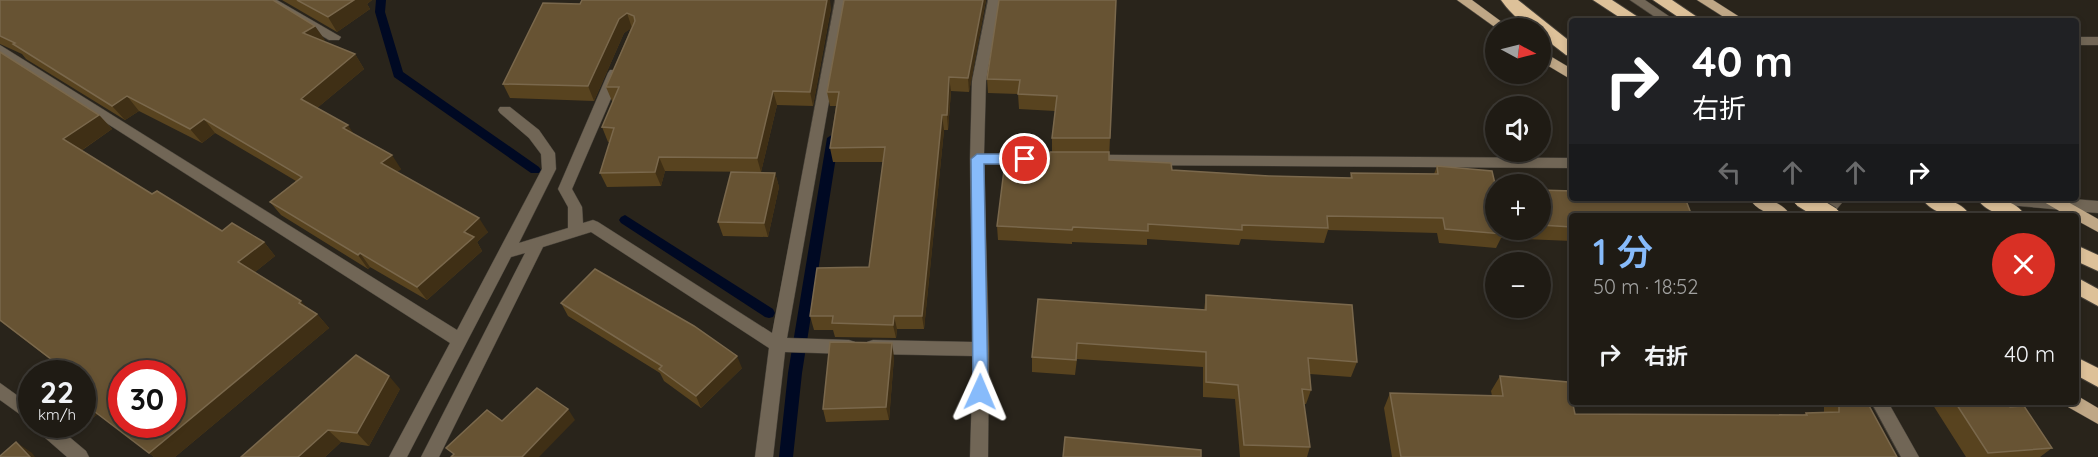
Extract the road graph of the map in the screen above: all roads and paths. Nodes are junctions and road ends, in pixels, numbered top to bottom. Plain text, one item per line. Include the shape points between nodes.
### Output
1 (267, 0) edge
2 (841, 0) edge
3 (994, 0) edge
4 (1463, 0) edge
5 (1509, 0) edge
6 (1600, 0) edge
7 (1636, 0) edge
8 (1661, 0) edge
9 (1703, 0) edge
10 (1489, 18) edge
11 (1631, 18) edge
12 (1665, 18) edge
13 (1690, 18) edge
14 (1735, 18) edge
15 (334, 37) dead end
16 (2079, 41) edge
17 (2098, 42) edge
18 (0, 49) edge
19 (1569, 49) edge
20 (1551, 61) edge
21 (619, 65) edge
22 (1569, 73) edge
23 (505, 110) dead end
24 (977, 159) junction
25 (1569, 163) edge
26 (545, 179) junction
27 (565, 189) junction
28 (1761, 201) edge
29 (1807, 201) edge
30 (1835, 201) edge
31 (1936, 201) edge
32 (1991, 201) edge
33 (2054, 201) edge
34 (2098, 207) edge
35 (1779, 213) edge
36 (1825, 213) edge
37 (1826, 213) edge
38 (1956, 213) edge
39 (2011, 213) edge
40 (2075, 213) edge
41 (2079, 215) edge
42 (2098, 226) edge
43 (576, 231) junction
44 (538, 243) junction
45 (507, 253) junction
46 (2079, 254) edge
47 (2098, 264) edge
48 (2079, 287) edge
49 (2098, 298) edge
50 (459, 340) junction
51 (791, 346) junction
52 (981, 349) junction
53 (2079, 367) edge
54 (2098, 378) edge
55 (0, 390) edge
56 (18, 405) edge
57 (1881, 405) edge
58 (2079, 405) edge
59 (2098, 417) edge
60 (58, 438) edge
61 (80, 457) edge
62 (398, 457) edge
63 (430, 457) edge
64 (764, 457) edge
65 (979, 457) edge
66 (1910, 457) edge

1 - 15 street
2 - 51 street
3 - 24 street via 979,81
4 - 10 main road
5 - 19 highway
6 - 11 highway
7 - 12 street
8 - 13 highway
9 - 14 main road
16 - 17 street
18 - 50 street
20 - 22 main road
21 - 27 street
23 - 26 street via 534,134 548,153
24 - 25 street
24 - 52 street
26 - 27 street
26 - 45 street
27 - 43 street via 575,207
28 - 35 main road
29 - 37 highway, bridge
30 - 36 street
31 - 38 highway
32 - 39 highway
33 - 34 street
33 - 40 main road
41 - 42 main road
43 - 44 street
43 - 51 street via 592,226
44 - 45 street
44 - 63 street
45 - 50 street
46 - 47 highway
48 - 49 highway
50 - 62 street
51 - 52 street
51 - 64 street
52 - 65 street
53 - 54 highway
55 - 56 street
57 - 66 street
58 - 59 main road
60 - 61 street

